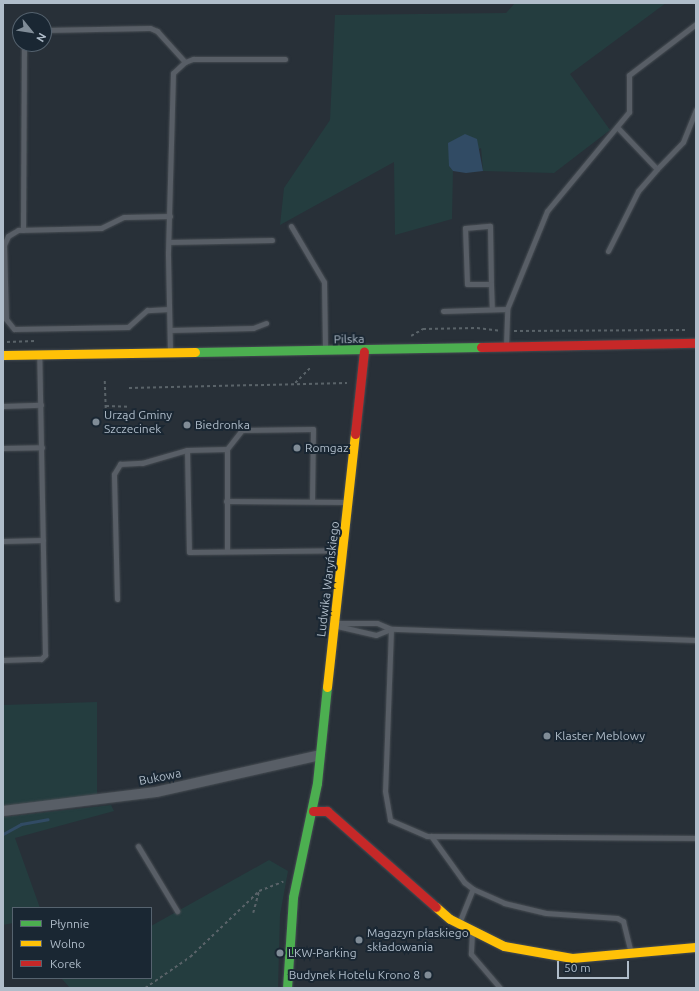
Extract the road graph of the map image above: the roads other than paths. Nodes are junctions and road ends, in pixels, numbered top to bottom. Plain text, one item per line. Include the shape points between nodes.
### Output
1 (696, 24) edge
2 (52, 30) edge
3 (24, 52) edge
4 (285, 59) dead end
5 (184, 62) junction
6 (696, 109) edge
7 (617, 127) junction
8 (657, 169) junction
9 (170, 216) junction
10 (291, 226) dead end
11 (23, 230) junction
12 (272, 240) dead end
13 (169, 242) junction
14 (608, 251) dead end
15 (491, 284) junction
16 (170, 309) junction
17 (492, 309) junction
18 (507, 309) junction
19 (443, 311) dead end
20 (266, 323) dead end
21 (170, 330) junction
22 (696, 342) edge
23 (506, 348) junction
24 (325, 351) junction
25 (364, 351) junction
26 (170, 352) junction
27 (3, 355) edge
28 (39, 355) junction
29 (41, 405) junction
30 (3, 406) edge
31 (42, 447) junction
32 (3, 448) edge
33 (227, 449) junction
34 (187, 450) junction
35 (312, 500) junction
36 (226, 501) junction
37 (349, 502) junction
38 (43, 540) junction
39 (3, 541) edge
40 (343, 550) junction
41 (227, 551) junction
42 (117, 599) dead end
43 (334, 624) junction
44 (391, 628) junction
45 (696, 640) edge
46 (3, 660) edge
47 (320, 755) junction
48 (3, 811) edge
49 (312, 811) junction
50 (432, 836) junction
51 (696, 838) edge
52 (138, 846) dead end
53 (473, 889) junction
54 (177, 911) dead end
55 (459, 925) junction
56 (472, 932) junction
57 (696, 947) edge
58 (632, 954) junction
59 (287, 988) edge
60 (502, 988) edge

1 - 7 lane via 629,75 629,112
2 - 5 lane via 150,28 157,31
3 - 11 lane
4 - 5 lane
5 - 9 lane via 171,80
6 - 8 lane via 683,142
7 - 8 lane
7 - 18 lane via 547,211
8 - 14 lane via 638,191
9 - 11 lane via 124,217 101,228
9 - 13 lane
10 - 24 lane via 324,282
11 - 16 lane via 13,232 4,244 6,318 10,326 20,329 128,327 147,310
12 - 13 lane
13 - 16 lane
15 - 15 lane via 468,284 465,228 490,226
15 - 17 lane
16 - 21 lane
17 - 18 lane
17 - 19 lane
18 - 23 lane
20 - 21 lane via 254,328
21 - 26 lane
22 - 23 street, Pilska
23 - 25 street, Pilska
24 - 25 street, Pilska
24 - 26 street, Pilska
25 - 37 street, Ludwika Waryńskiego
26 - 28 street, Pilska
27 - 28 street, Pilska
28 - 29 lane
29 - 30 lane
29 - 31 lane
31 - 32 lane
31 - 38 lane
33 - 34 lane
33 - 35 lane via 242,430 313,429
33 - 36 lane
34 - 41 lane via 189,552
34 - 42 lane via 142,463 120,464 115,470
35 - 36 lane
35 - 37 lane
36 - 41 lane
37 - 40 street, Ludwika Waryńskiego
38 - 39 lane
38 - 46 lane via 45,656
40 - 41 lane
40 - 43 street, Ludwika Waryńskiego
43 - 44 lane via 346,621 377,623
43 - 44 lane via 345,630 376,635
43 - 47 street, Ludwika Waryńskiego
44 - 45 lane
44 - 50 lane via 386,810 397,826
47 - 48 street, Bukowa via 156,792
47 - 49 street, Ludwika Waryńskiego
49 - 55 street via 328,811
49 - 59 street, Ludwika Waryńskiego via 295,881
50 - 51 lane
50 - 53 lane via 464,882
52 - 54 lane
53 - 55 lane via 461,912
53 - 58 lane via 504,902 546,913 617,918 623,921
55 - 56 street
56 - 58 street via 516,950 545,956
56 - 60 lane via 471,954
57 - 58 street

